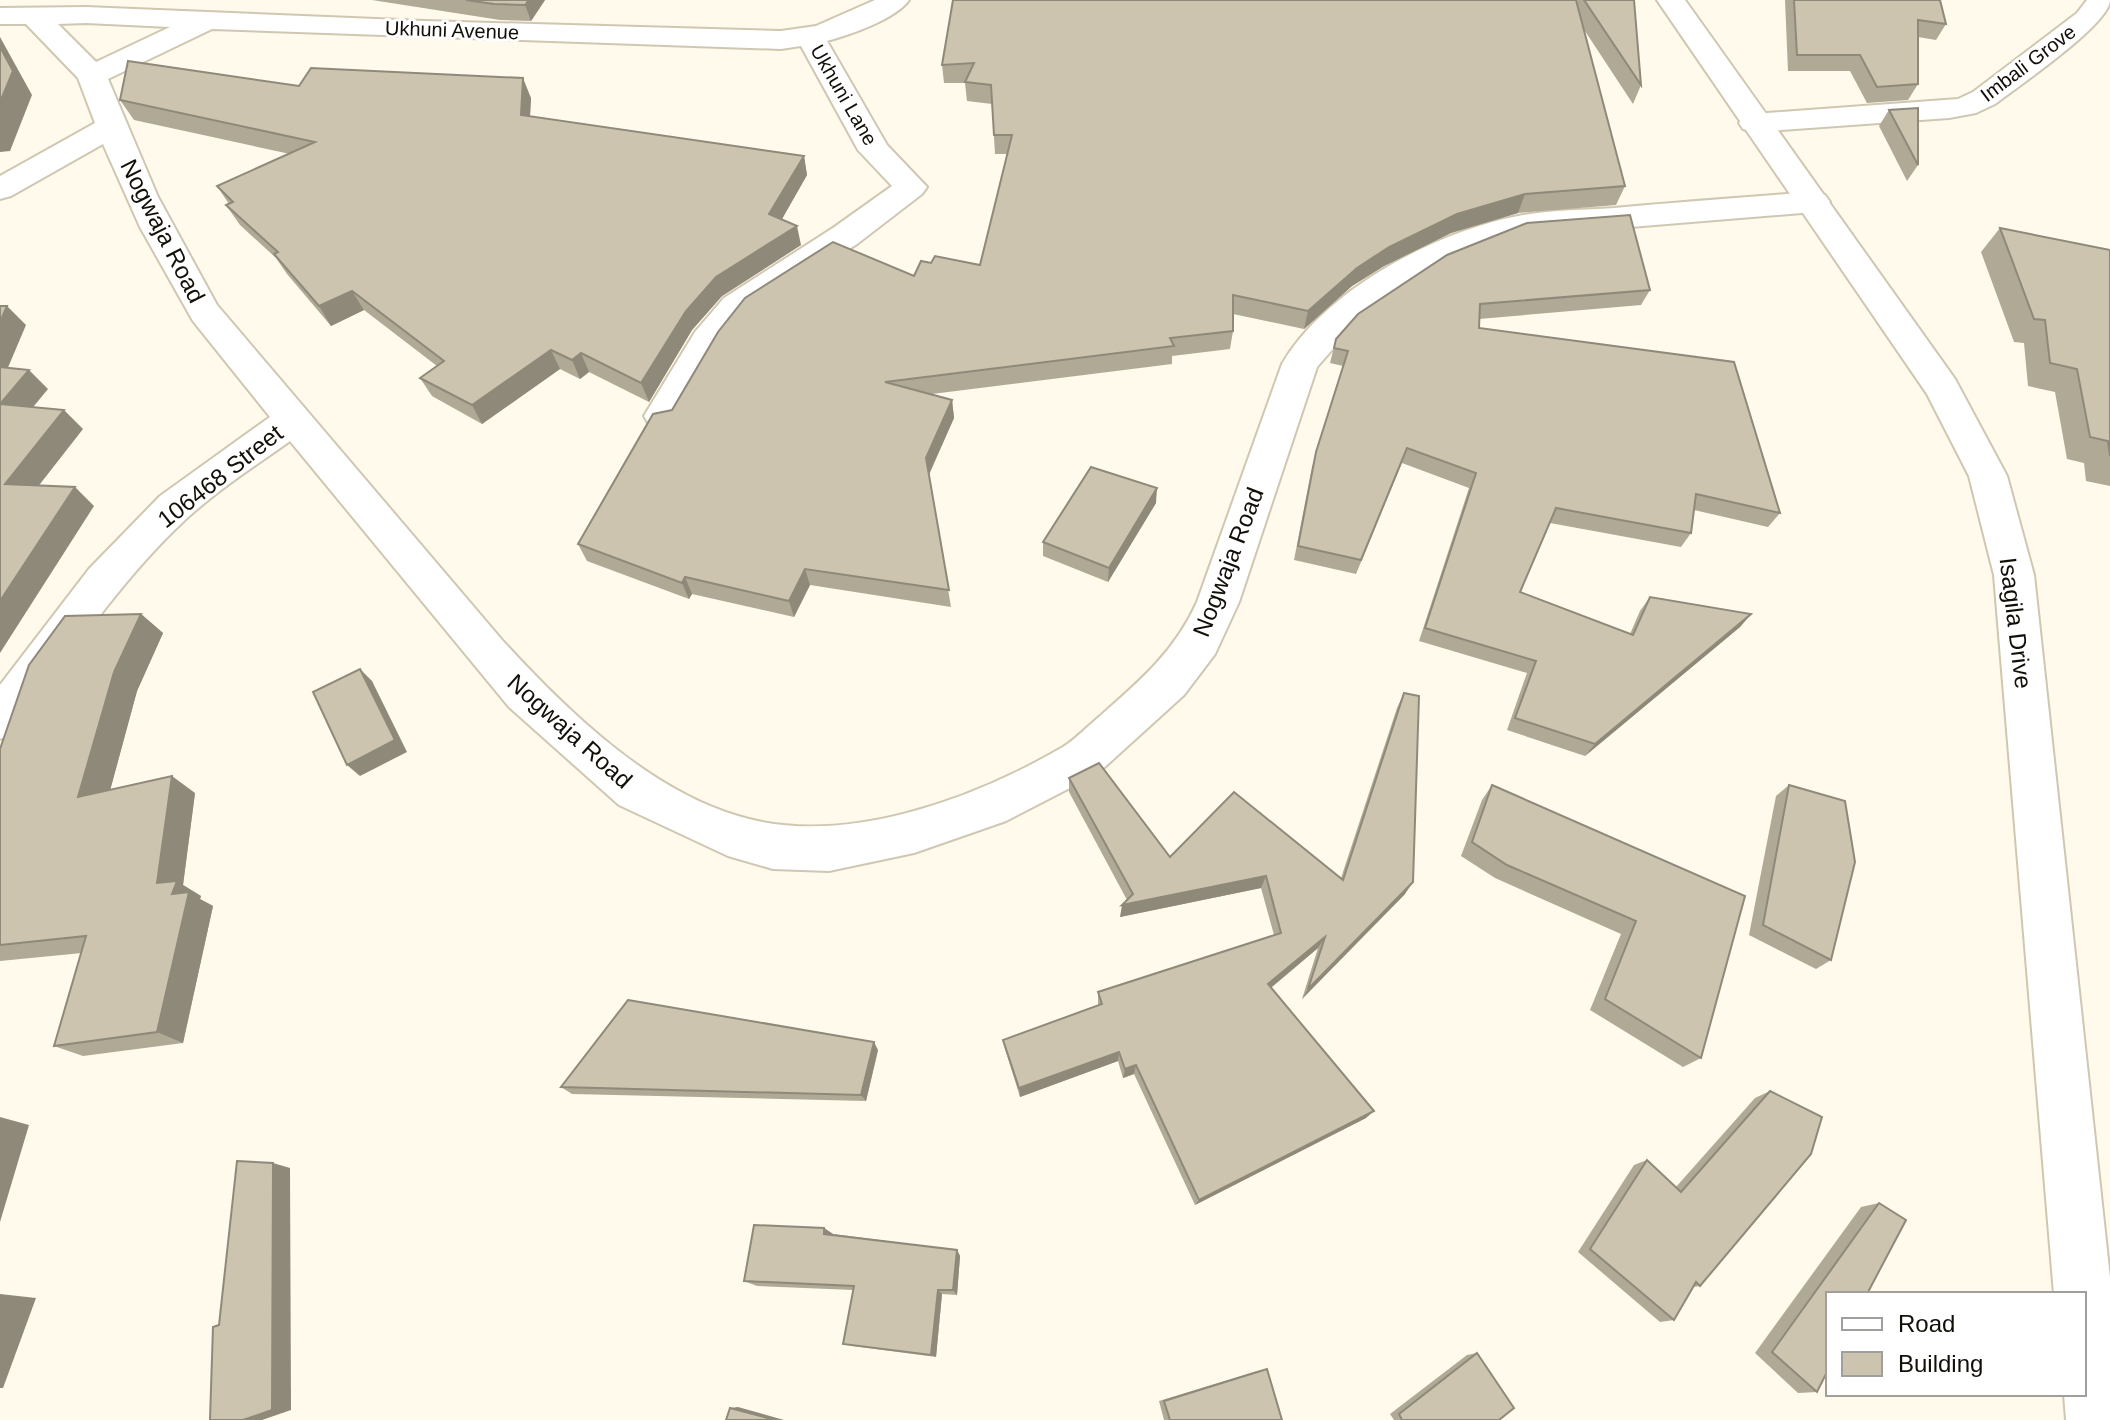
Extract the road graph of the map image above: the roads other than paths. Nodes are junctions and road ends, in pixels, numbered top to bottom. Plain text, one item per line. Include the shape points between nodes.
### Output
1 (895, 0) edge
2 (1671, 0) edge
3 (32, 14) junction
4 (2091, 14) edge
5 (0, 16) edge
6 (210, 19) junction
7 (811, 38) junction
8 (92, 75) junction
9 (1754, 123) junction
10 (110, 127) junction
11 (0, 189) edge
12 (1814, 202) junction
13 (663, 416) edge
14 (292, 421) junction
15 (0, 720) edge
16 (2083, 1292) edge
17 (2086, 1320) edge
18 (2096, 1420) edge

1 - 7 street, Ukhuni Avenue
2 - 9 street, Isagila Drive
3 - 5 street, Ukhuni Avenue
3 - 6 street, Ukhuni Avenue
3 - 8 street, Nogwaja Road
4 - 9 street, Imbali Grove via 1984,98 1965,107
6 - 7 street, Ukhuni Avenue via 456,31
6 - 8 street
7 - 13 street, Ukhuni Lane via 874,150 911,187 736,306
8 - 10 street, Nogwaja Road
9 - 12 street, Isagila Drive
10 - 11 street
10 - 14 street, Nogwaja Road via 187,285
12 - 14 street, Nogwaja Road via 1519,226 1453,246 1382,289 1313,341 1300,364 1218,602 1200,642 1169,682 1081,760 990,806 914,832 829,849 773,847 728,835 635,791 524,694
12 - 16 street, Isagila Drive via 1942,388 1988,476 2014,575
14 - 15 street, 106468 Street via 193,492 137,543
17 - 18 street

